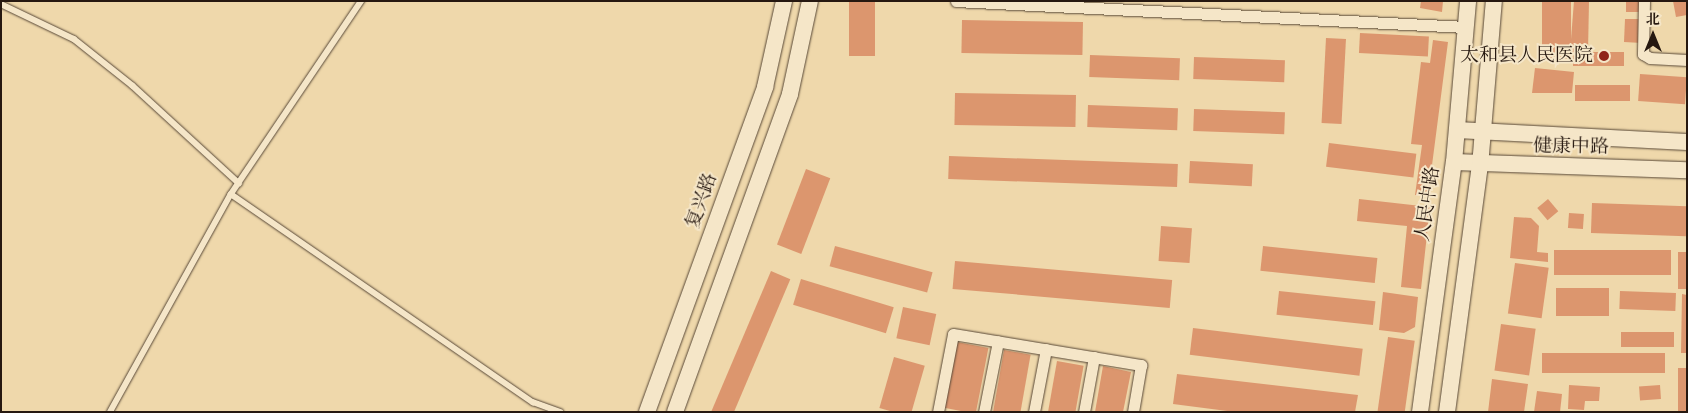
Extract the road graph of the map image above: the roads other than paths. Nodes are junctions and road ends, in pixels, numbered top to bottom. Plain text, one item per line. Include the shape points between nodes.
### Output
1 (361, 1) edge
2 (784, 1) edge
3 (810, 1) edge
4 (956, 1) edge
5 (1468, 1) edge
6 (1494, 1) edge
7 (1644, 1) edge
8 (2, 4) edge
9 (1466, 27) junction
10 (1687, 60) edge
11 (1457, 130) junction
12 (1483, 133) junction
13 (1687, 142) edge
14 (1454, 162) junction
15 (1480, 166) junction
16 (1687, 170) edge
17 (239, 183) junction
18 (232, 194) junction
19 (998, 341) junction
20 (1046, 349) junction
21 (1094, 357) junction
22 (110, 412) edge
23 (560, 412) edge
24 (647, 412) edge
25 (675, 412) edge
26 (938, 412) edge
27 (984, 412) edge
28 (1034, 412) edge
29 (1084, 412) edge
30 (1133, 412) edge
31 (1420, 412) edge
32 (1447, 412) edge

1 - 17 lane
2 - 24 street, 复兴路 via 764,87
3 - 25 street via 790,94
4 - 9 street
5 - 9 street, 人民中路
6 - 12 street
7 - 10 street via 1643,54 1650,58
8 - 17 lane via 74,39 133,86
9 - 11 street, 人民中路
11 - 12 street, 健康中路
11 - 14 street, 人民中路
12 - 13 street, 健康中路
12 - 15 street
14 - 15 street, 健康中路
14 - 31 street, 人民中路
15 - 16 street, 健康中路
15 - 32 street
17 - 18 lane
18 - 22 lane
18 - 23 lane via 533,402
19 - 20 street
19 - 26 street via 953,334
19 - 27 street
20 - 21 street
20 - 28 street
21 - 29 street
21 - 30 street via 1141,364

